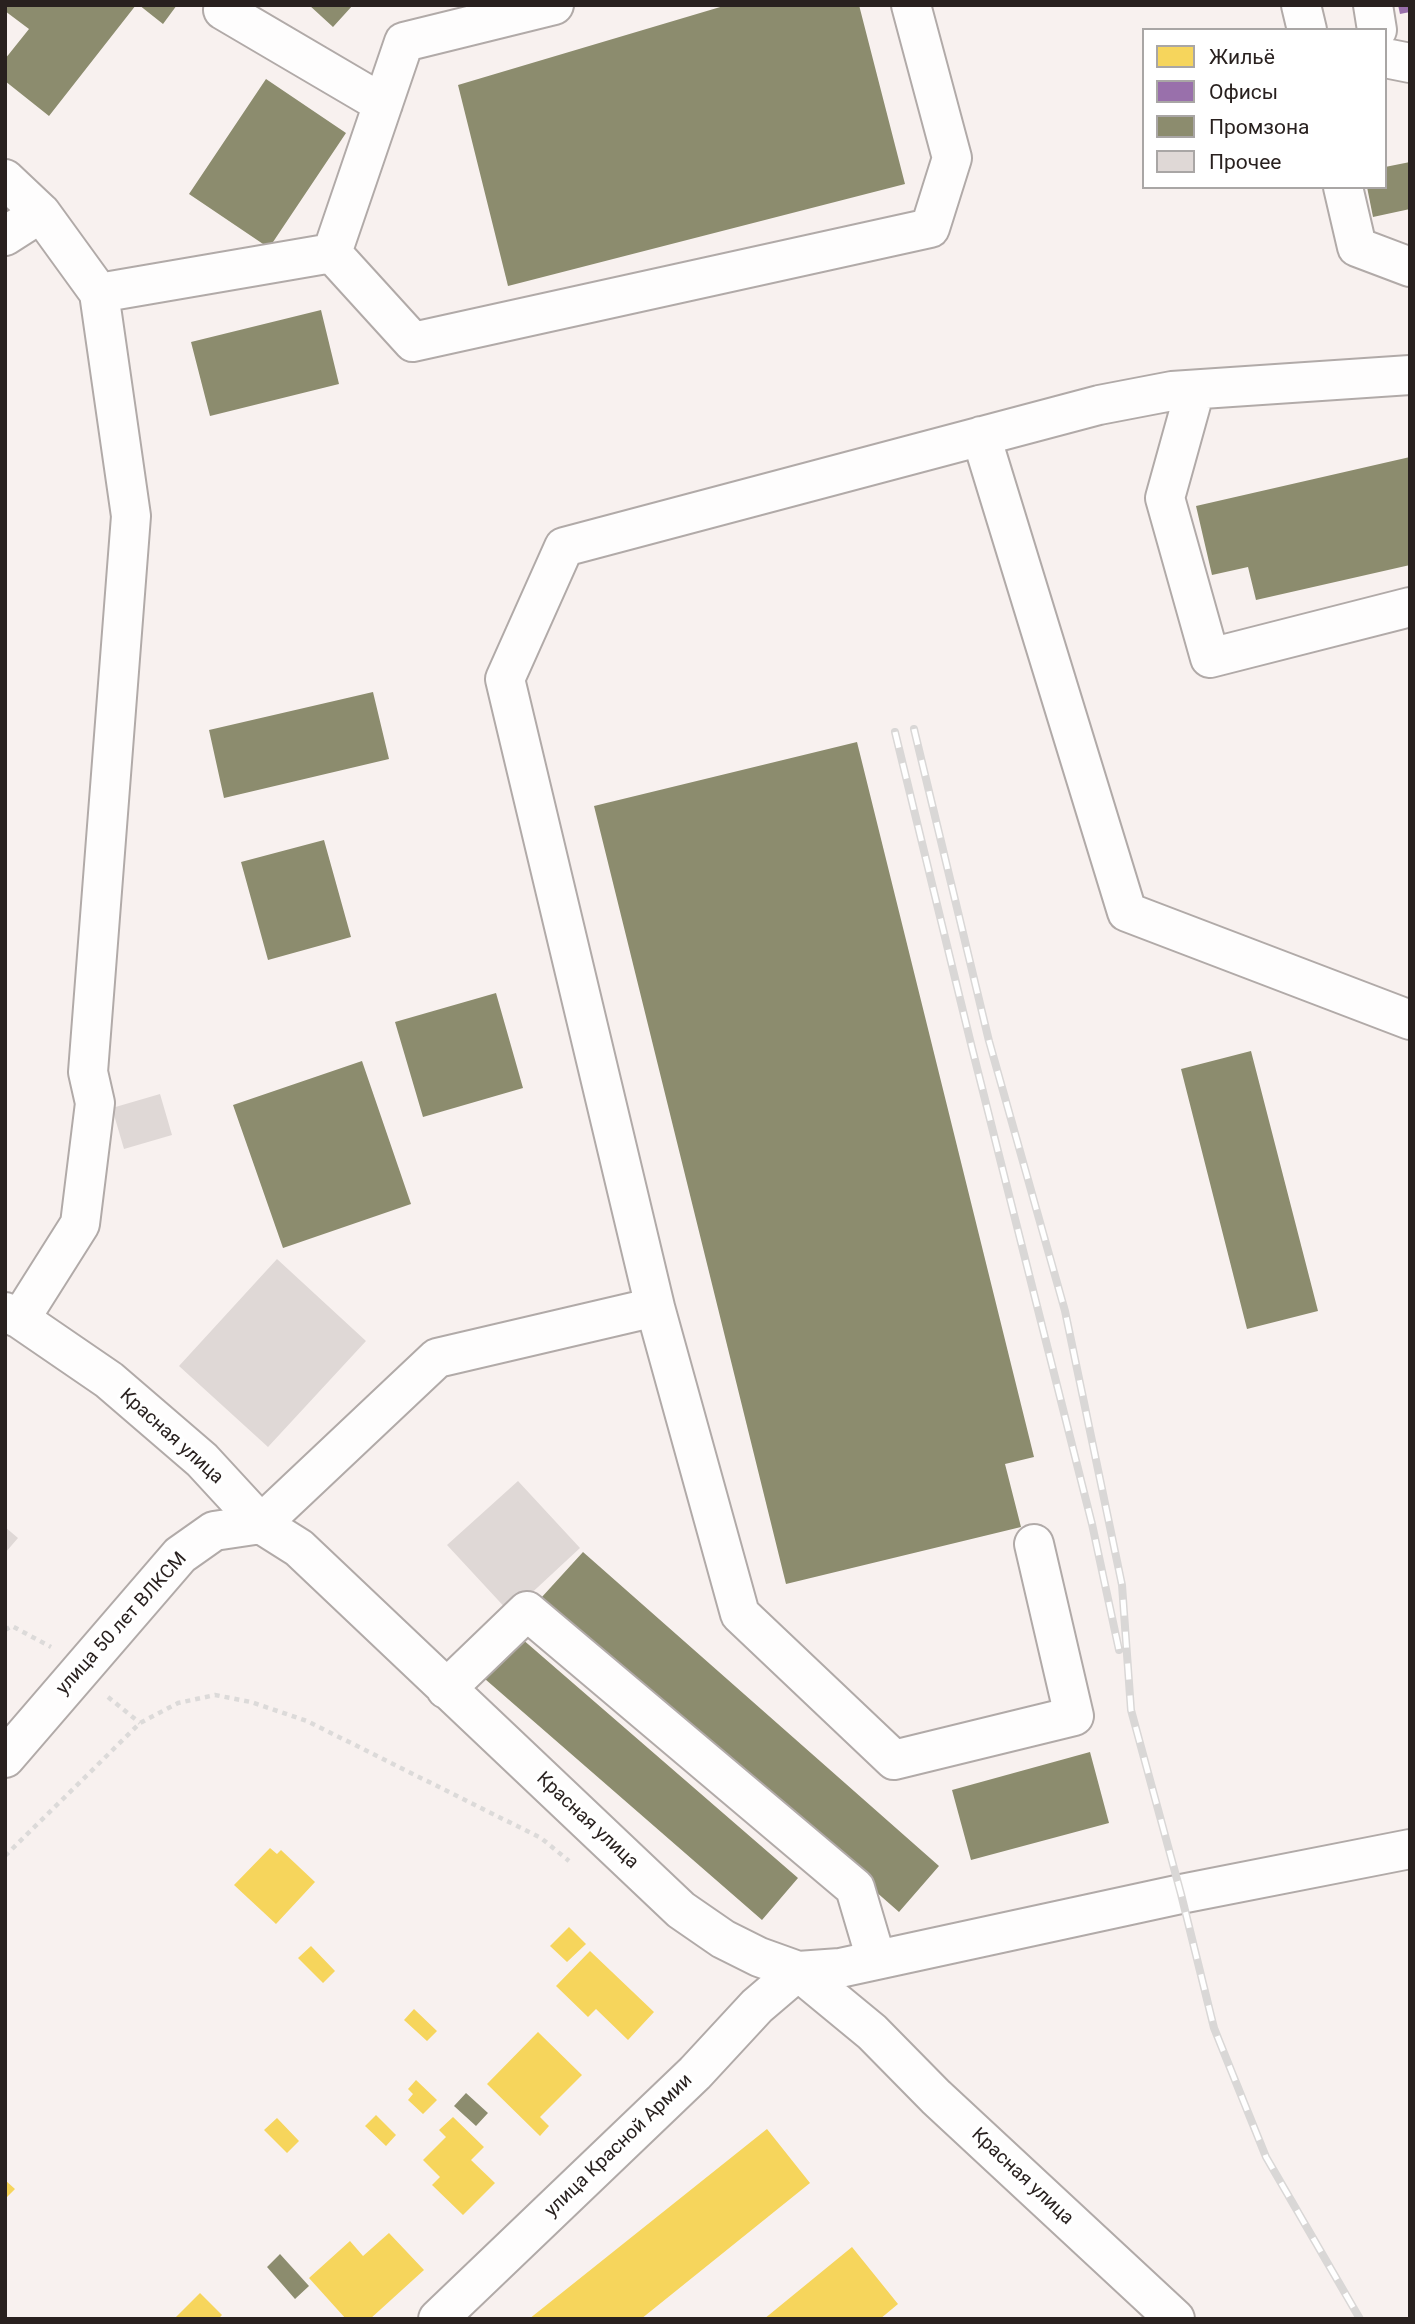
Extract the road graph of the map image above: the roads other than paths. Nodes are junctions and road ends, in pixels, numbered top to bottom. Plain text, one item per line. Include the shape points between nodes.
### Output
1 (226, 5) edge
2 (911, 5) edge
3 (1301, 5) edge
4 (1373, 5) edge
5 (545, 6) edge
6 (1307, 28) edge
7 (1377, 28) edge
8 (1387, 58) edge
9 (1410, 63) edge
10 (383, 104) junction
11 (5, 179) edge
12 (1343, 189) edge
13 (41, 213) junction
14 (5, 236) edge
15 (332, 253) junction
16 (1410, 267) edge
17 (99, 293) junction
18 (1410, 375) edge
19 (1195, 390) junction
20 (981, 436) junction
21 (1410, 607) edge
22 (1410, 1020) edge
23 (654, 1307) junction
24 (13, 1316) edge
25 (261, 1524) junction
26 (1034, 1544) dead end
27 (446, 1689) junction
28 (5, 1758) edge
29 (1410, 1849) edge
30 (876, 1959) junction
31 (798, 1971) junction
32 (438, 2319) edge
33 (1175, 2319) edge

1 - 10 street via 223,10
2 - 15 street via 952,158 930,228 414,342
3 - 6 street
4 - 7 street
5 - 10 street via 404,42
8 - 9 street
10 - 15 street
11 - 13 street
12 - 16 street via 1357,247
13 - 14 street
13 - 17 street
15 - 17 street
17 - 24 street via 131,516 88,1072 95,1102 80,1224
18 - 19 street
19 - 20 street via 1099,405
19 - 21 street via 1165,498 1210,658
20 - 22 street via 1127,912
20 - 23 street via 564,547 505,680
23 - 25 street via 437,1358
23 - 26 street via 740,1614 894,1760 1074,1716
24 - 25 street, Красная улица via 109,1381 202,1460
25 - 27 street, Красная улица via 299,1548
25 - 28 street, улица 50 лет ВЛКСМ via 214,1531 180,1555
27 - 30 street via 527,1611 855,1888
27 - 31 street, Красная улица via 681,1910 723,1939
29 - 30 street
30 - 31 street
31 - 32 street, улица Красной Армии
31 - 33 street, Красная улица via 872,2032

